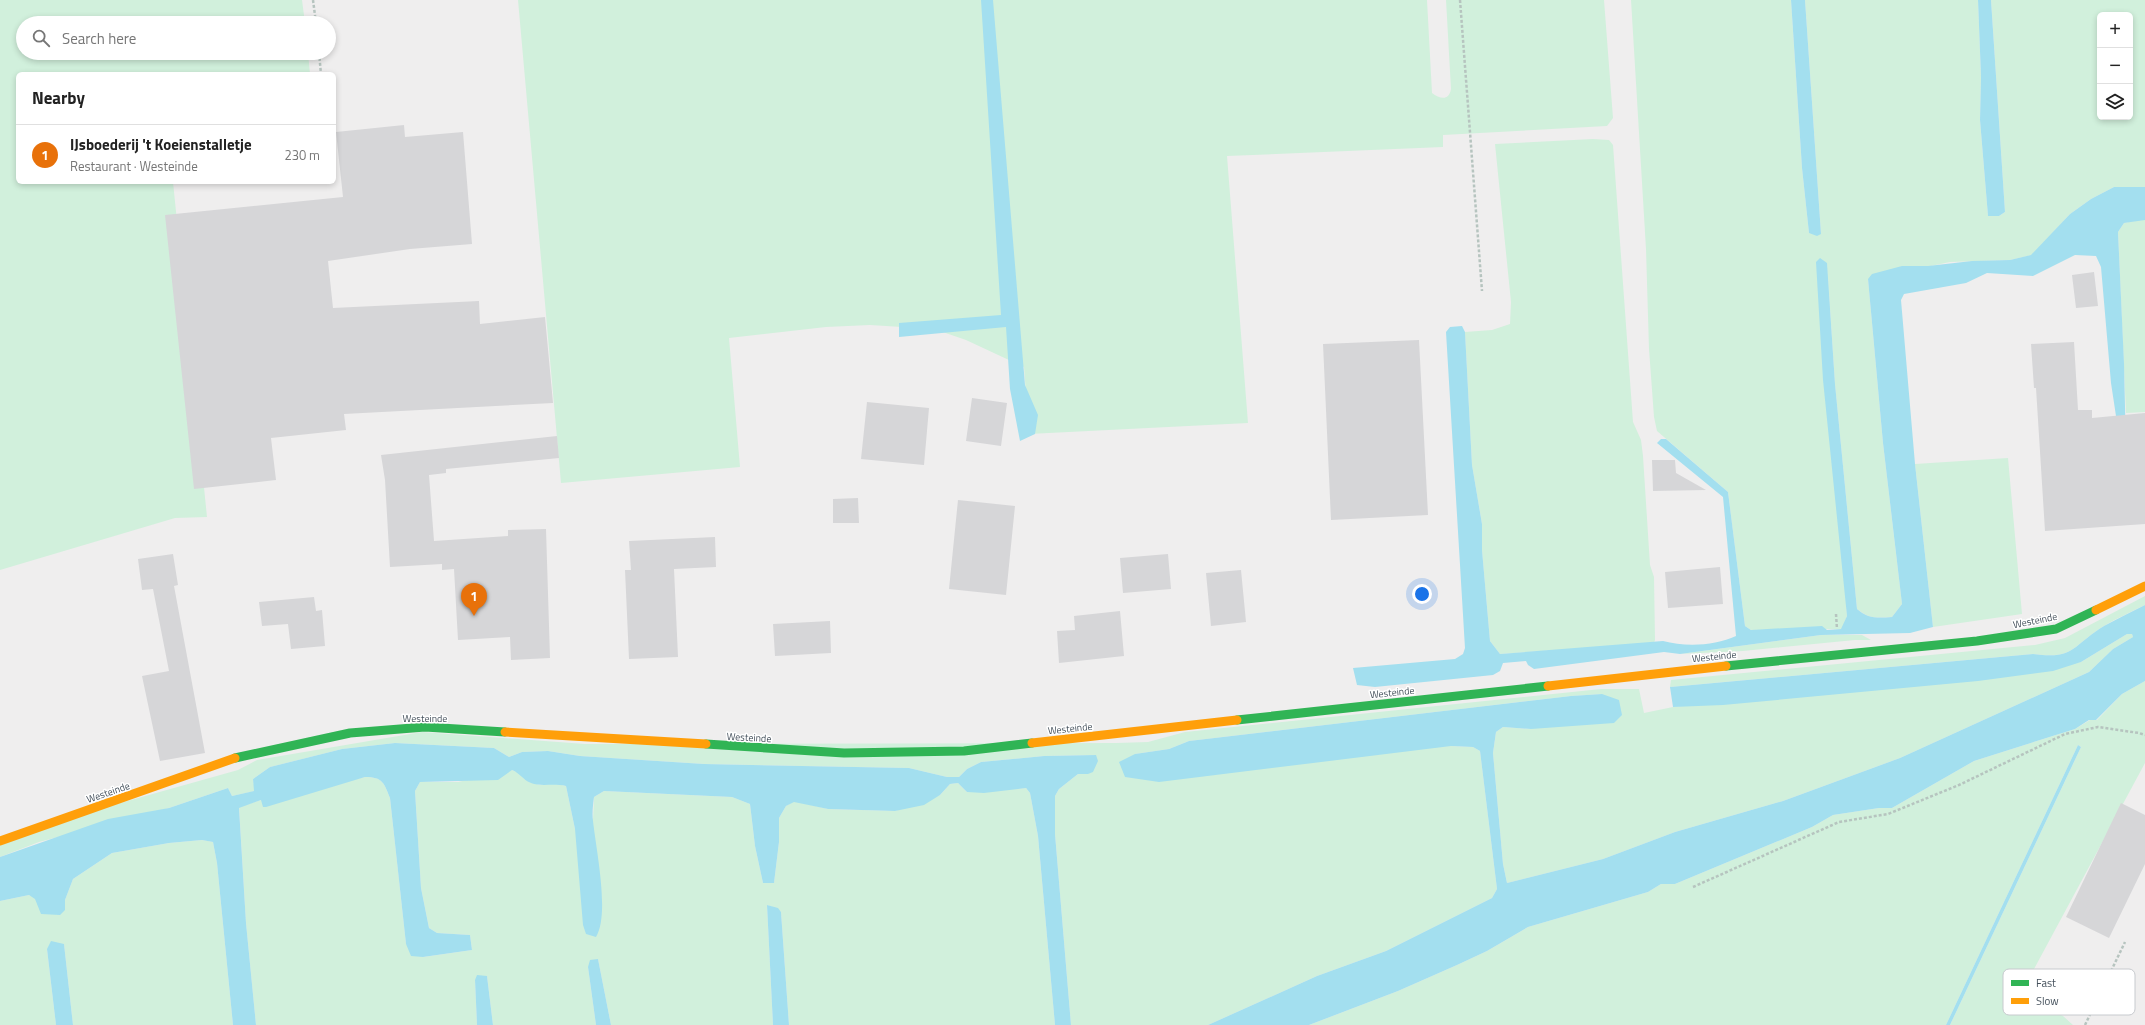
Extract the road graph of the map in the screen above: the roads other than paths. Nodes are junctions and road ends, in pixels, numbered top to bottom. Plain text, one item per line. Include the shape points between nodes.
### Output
1 (2145, 586) edge
2 (0, 841) edge

1 - 2 street, Westeinde via 2056,629 1977,641 1841,653 964,751 844,753 425,727 350,733 239,757

